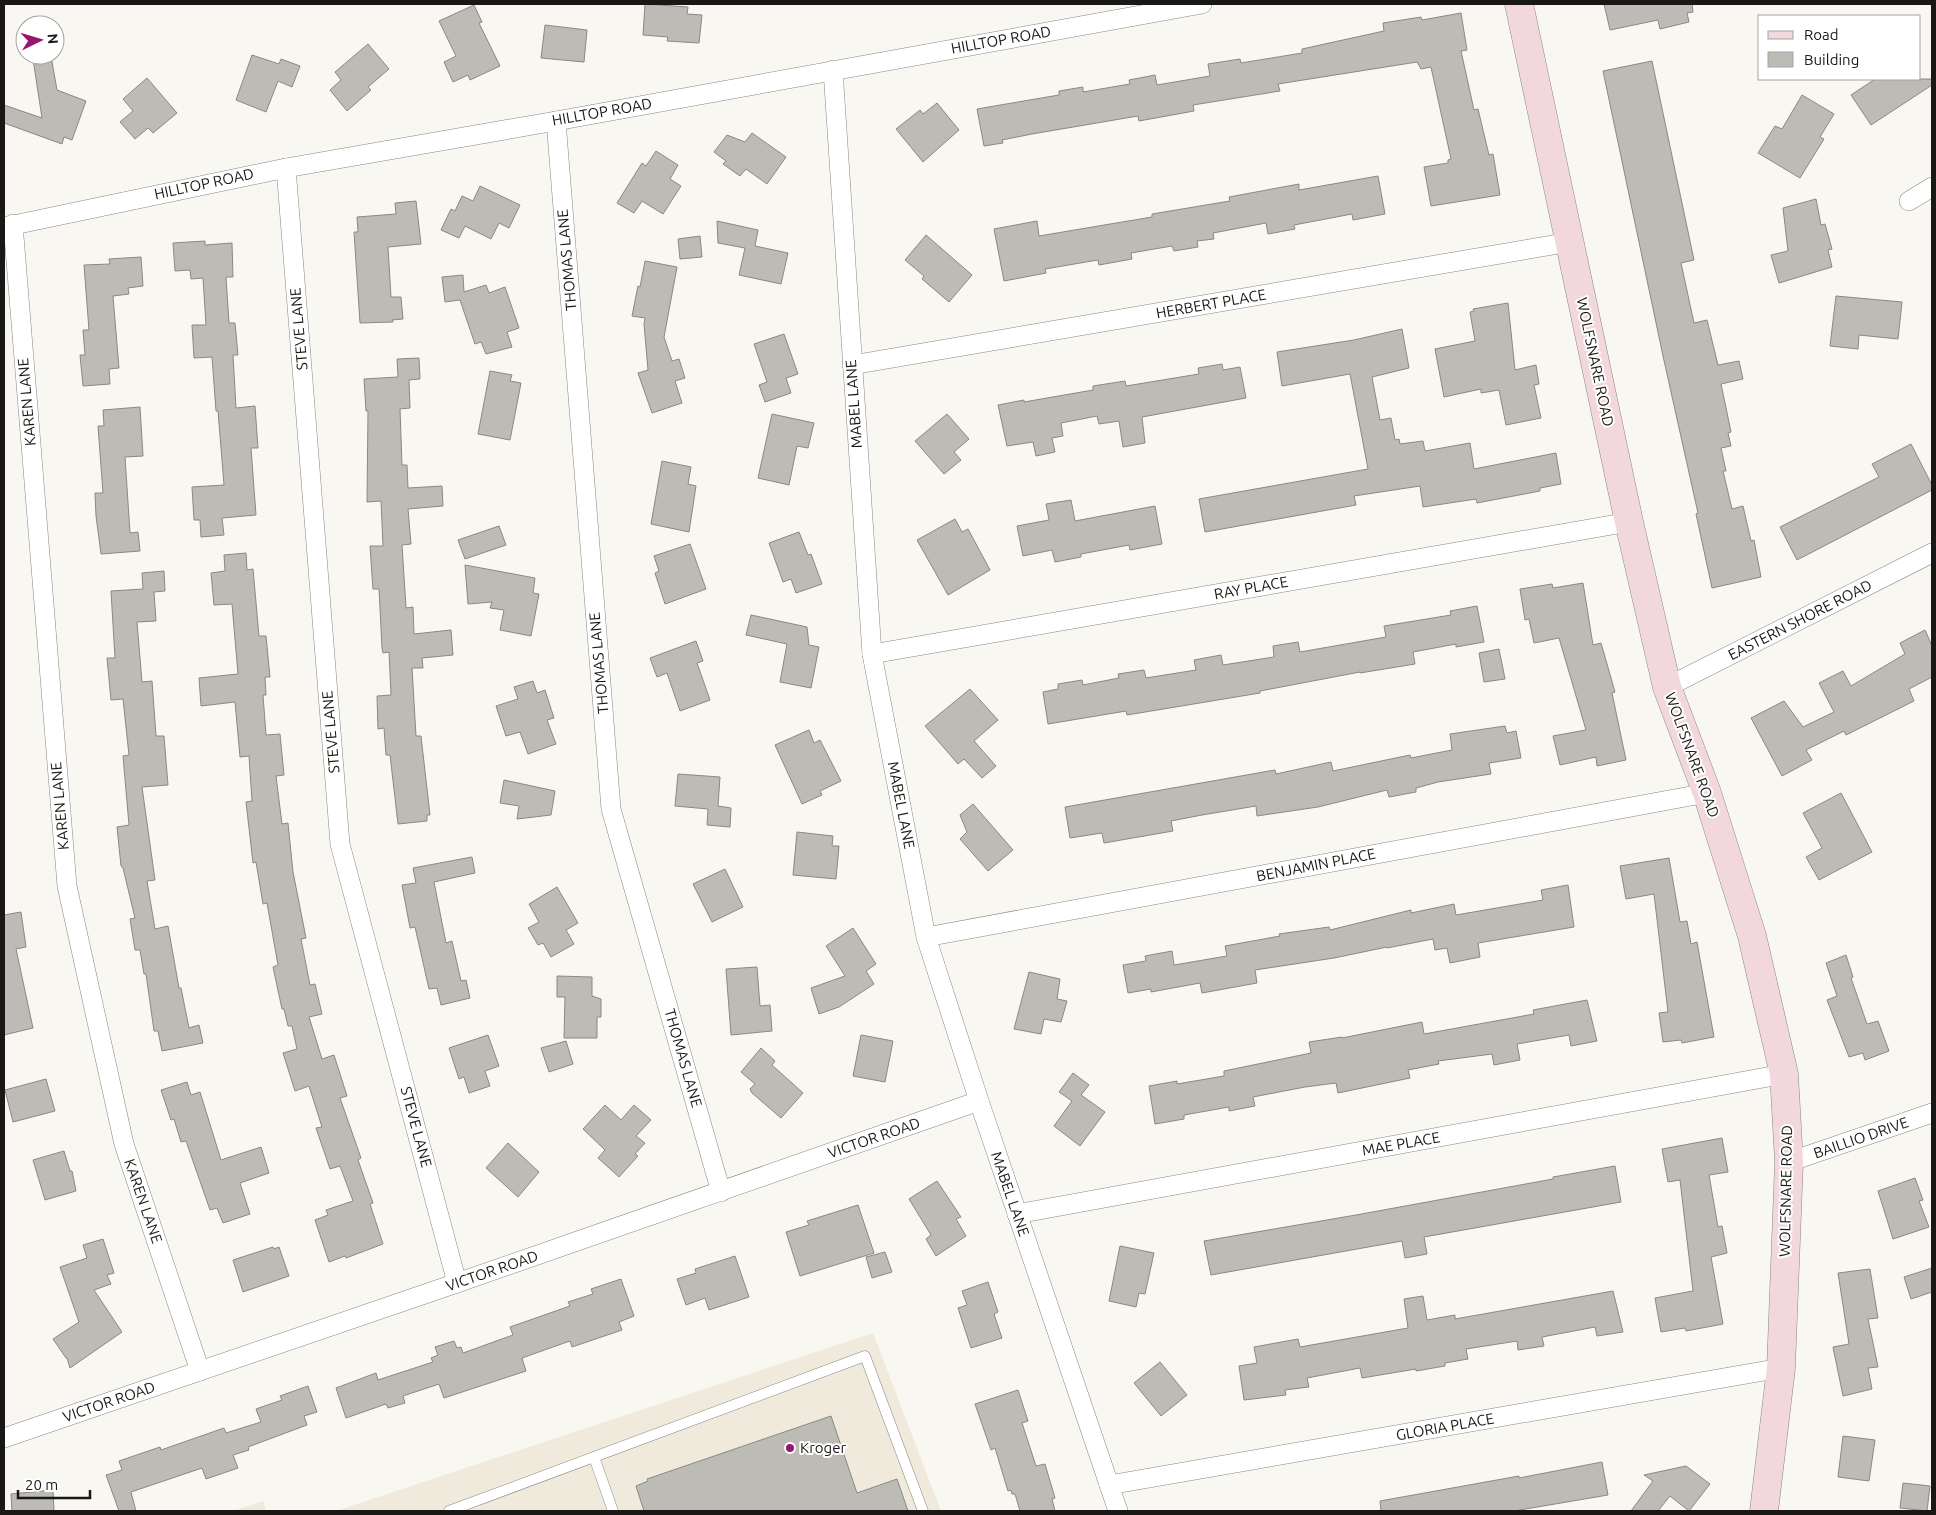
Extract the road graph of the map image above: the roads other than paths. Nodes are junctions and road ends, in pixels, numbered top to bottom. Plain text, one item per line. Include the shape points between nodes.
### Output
1 (1202, 4) edge
2 (1519, 4) edge
3 (832, 70) junction
4 (556, 121) junction
5 (286, 168) junction
6 (1932, 187) edge
7 (1909, 201) dead end
8 (8, 225) edge
9 (1570, 242) junction
10 (852, 365) junction
11 (1629, 522) junction
12 (1932, 553) edge
13 (872, 654) junction
14 (1667, 687) junction
15 (1707, 793) junction
16 (926, 938) junction
17 (1784, 1074) junction
18 (979, 1101) junction
19 (1932, 1113) edge
20 (1789, 1162) junction
21 (721, 1192) junction
22 (1017, 1214) junction
23 (457, 1283) junction
24 (1781, 1368) junction
25 (200, 1371) junction
26 (4, 1438) edge
27 (594, 1457) junction
28 (1109, 1485) junction
29 (449, 1511) edge
30 (613, 1511) edge
31 (923, 1511) edge
32 (1118, 1511) edge
33 (1764, 1511) edge

1 - 3 street, HILLTOP ROAD
2 - 9 street, WOLFSNARE ROAD
3 - 4 street, HILLTOP ROAD
3 - 10 street, MABEL LANE
4 - 5 street, HILLTOP ROAD
4 - 21 street, THOMAS LANE via 611,809
5 - 8 street, HILLTOP ROAD
5 - 23 street, STEVE LANE via 340,844
6 - 7 street
8 - 25 street, KAREN LANE via 66,886 124,1144
9 - 10 street, HERBERT PLACE
9 - 11 street, WOLFSNARE ROAD
10 - 13 street, MABEL LANE
11 - 13 street, RAY PLACE
11 - 14 street, WOLFSNARE ROAD
12 - 14 street, EASTERN SHORE ROAD
13 - 16 street, MABEL LANE
14 - 15 street, WOLFSNARE ROAD
15 - 16 street, BENJAMIN PLACE
15 - 17 street, WOLFSNARE ROAD via 1752,936
16 - 18 street, MABEL LANE
17 - 20 street, WOLFSNARE ROAD
17 - 22 street, MAE PLACE
18 - 21 street, VICTOR ROAD
18 - 22 street, MABEL LANE
19 - 20 street, BAILLIO DRIVE
20 - 24 street, WOLFSNARE ROAD
21 - 23 street, VICTOR ROAD
22 - 28 street, MABEL LANE
23 - 25 street, VICTOR ROAD
24 - 28 street, GLORIA PLACE
24 - 33 street, WOLFSNARE ROAD
25 - 26 street, VICTOR ROAD
27 - 29 lane
27 - 30 lane
27 - 31 lane via 866,1356
28 - 32 street, MABEL LANE

